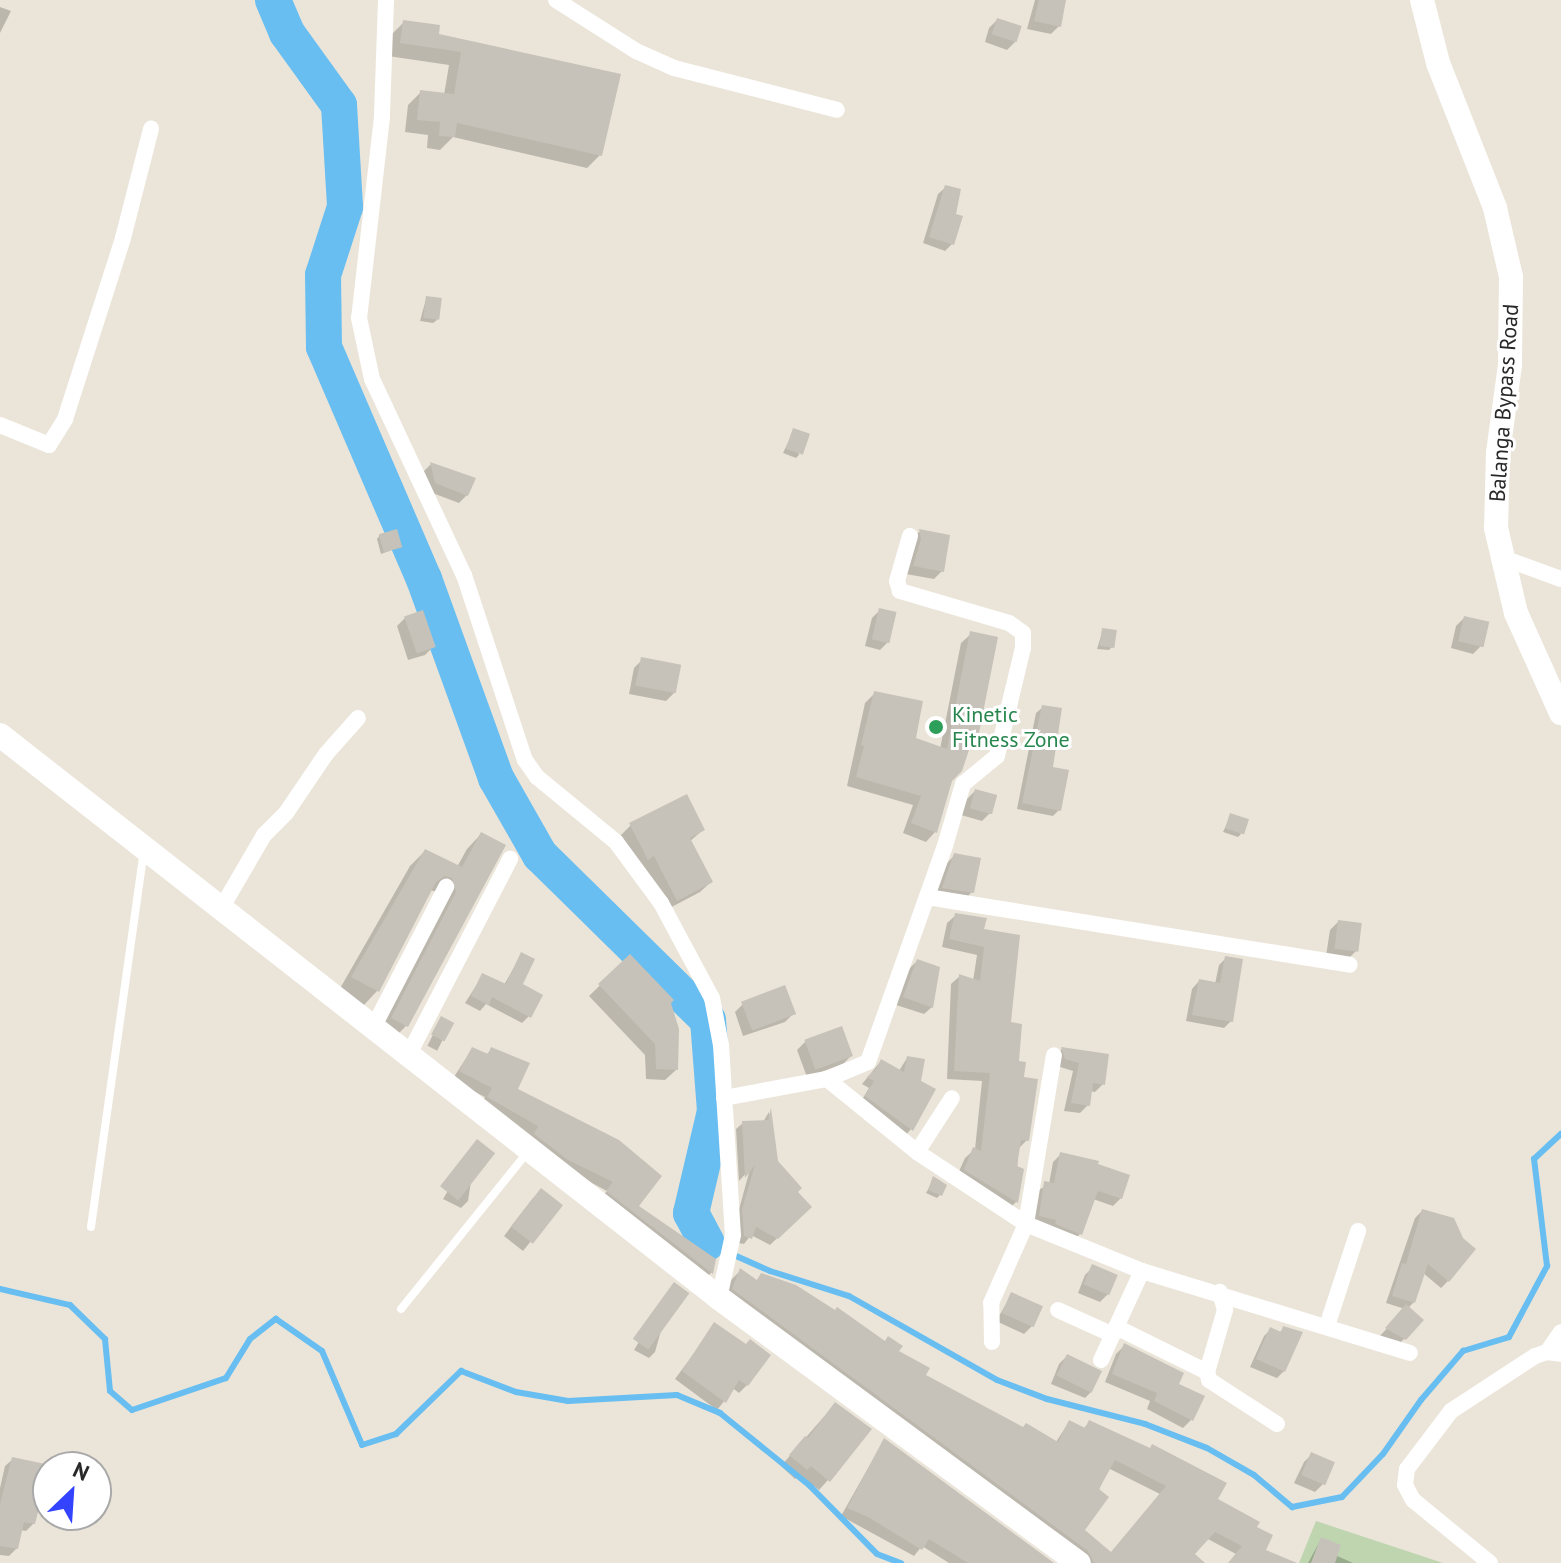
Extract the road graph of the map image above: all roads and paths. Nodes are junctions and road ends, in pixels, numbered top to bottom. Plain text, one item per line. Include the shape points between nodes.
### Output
1 (386, 0) edge
2 (556, 0) edge
3 (1422, 0) edge
4 (837, 110) dead end
5 (151, 129) dead end
6 (0, 425) edge
7 (910, 536) dead end
8 (1503, 558) junction
9 (1561, 579) edge
10 (1561, 713) edge
11 (358, 718) dead end
12 (0, 735) edge
13 (145, 847) junction
14 (510, 859) dead end
15 (446, 887) dead end
16 (927, 897) junction
17 (222, 907) junction
18 (1350, 965) dead end
19 (374, 1026) junction
20 (409, 1054) junction
21 (1054, 1055) dead end
22 (827, 1079) junction
23 (724, 1098) junction
24 (952, 1098) dead end
25 (530, 1149) junction
26 (917, 1152) junction
27 (1026, 1224) junction
28 (91, 1227) dead end
29 (1358, 1231) dead end
30 (1142, 1271) junction
31 (1220, 1292) junction
32 (719, 1298) junction
33 (401, 1309) dead end
34 (1058, 1310) dead end
35 (1327, 1326) junction
36 (1115, 1331) junction
37 (1561, 1332) edge
38 (992, 1342) dead end
39 (1410, 1353) dead end
40 (1554, 1353) edge
41 (1101, 1360) dead end
42 (1207, 1372) junction
43 (1277, 1424) dead end
44 (1079, 1563) edge
45 (1490, 1563) edge

1 - 23 street via 382,117 359,318 372,379 464,575 525,760 537,777 616,842 661,903 712,998
2 - 4 street via 636,51 674,68
3 - 8 street, Balanga Bypass Road via 1438,63 1495,208 1511,277 1510,365 1498,453 1496,528
5 - 6 street via 123,238 65,419 49,445
7 - 16 street via 897,581 900,591 1009,623 1023,633 997,756 963,784
8 - 9 street
8 - 10 street, Balanga Bypass Road via 1516,613
11 - 17 street via 264,835
12 - 13 street
13 - 17 street
13 - 28 lane
14 - 20 street
15 - 19 street
16 - 18 street
16 - 22 street via 874,1051 859,1069
17 - 19 street
19 - 20 street
20 - 25 street
21 - 27 street
22 - 23 street
22 - 26 street
23 - 32 street via 733,1235
24 - 26 street
25 - 32 street
25 - 33 lane
26 - 27 street
27 - 30 street
27 - 38 street via 991,1303
29 - 35 street
30 - 31 street
30 - 36 street
31 - 35 street
31 - 42 street via 1225,1310
32 - 44 street
34 - 36 street
35 - 39 street
36 - 41 street
36 - 42 street
37 - 40 street
40 - 45 street via 1451,1411 1407,1469 1405,1485 1413,1500
42 - 43 street via 1209,1380

